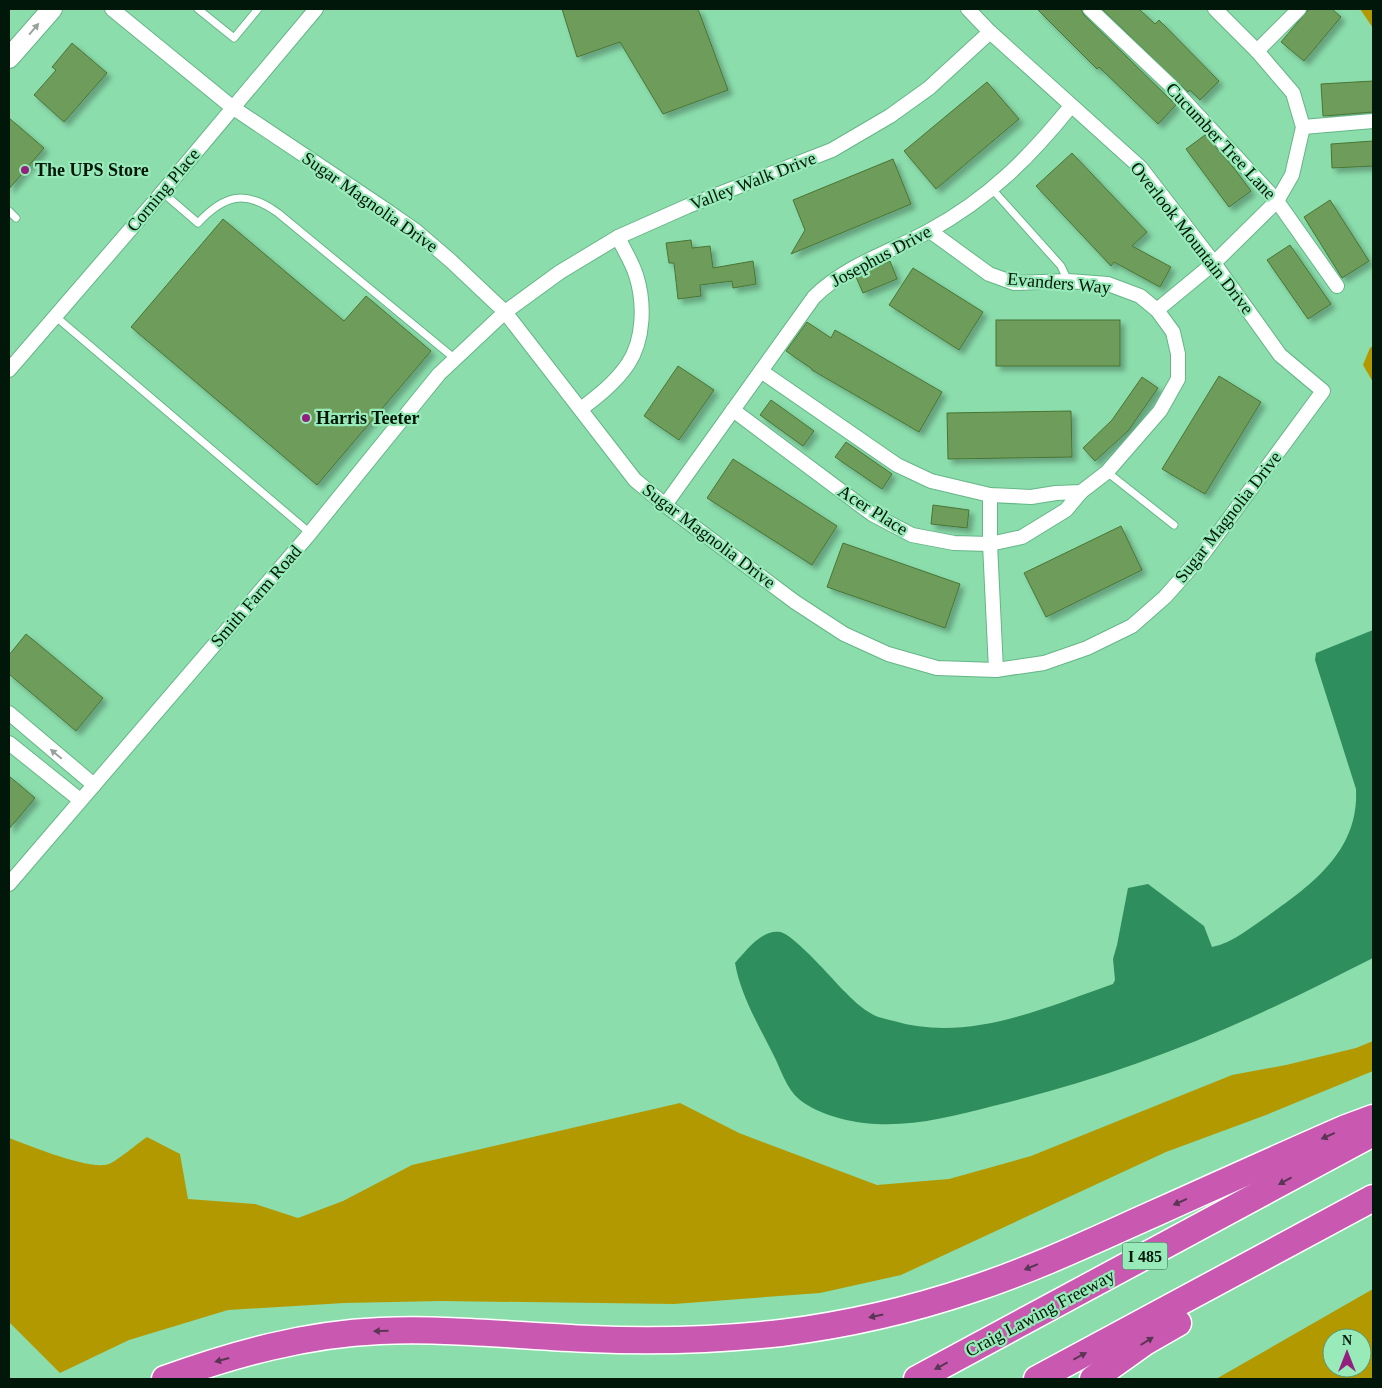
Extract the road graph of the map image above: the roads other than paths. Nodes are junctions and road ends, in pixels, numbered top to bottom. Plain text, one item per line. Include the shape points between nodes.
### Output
1 (52, 9) edge
2 (112, 9) edge
3 (198, 9) edge
4 (258, 9) edge
5 (316, 9) edge
6 (968, 9) edge
7 (1090, 9) edge
8 (1215, 9) edge
9 (1299, 9) edge
10 (990, 32) junction
11 (1257, 51) junction
12 (9, 58) edge
13 (1071, 106) junction
14 (232, 107) junction
15 (1373, 121) edge
16 (1303, 127) junction
17 (992, 189) junction
18 (162, 192) junction
19 (1278, 201) junction
20 (9, 211) edge
21 (16, 218) dead end
22 (930, 230) junction
23 (618, 237) junction
24 (1214, 263) junction
25 (1068, 281) junction
26 (1337, 286) dead end
27 (1157, 310) junction
28 (505, 312) junction
29 (54, 316) junction
30 (454, 358) junction
31 (9, 370) edge
32 (761, 371) junction
33 (1323, 391) joint
34 (581, 409) junction
35 (733, 410) junction
36 (1107, 472) junction
37 (1081, 492) junction
38 (990, 495) junction
39 (665, 505) junction
40 (1174, 525) dead end
41 (310, 533) junction
42 (990, 544) junction
43 (996, 670) junction
44 (9, 713) edge
45 (9, 743) edge
46 (94, 785) junction
47 (80, 800) junction
48 (11, 876) edge
49 (1373, 1118) edge
50 (1373, 1132) edge
51 (1373, 1199) edge
52 (165, 1379) edge
53 (917, 1379) edge
54 (1037, 1379) edge
55 (1093, 1379) edge

12 -> 1 main road
2 - 14 street, Sugar Magnolia Drive
3 - 4 lane via 234,38
5 - 14 street, Corning Place
6 - 10 street, Overlook Mountain Drive
7 - 19 street, Cucumber Tree Lane via 1170,85
8 - 11 street
9 - 11 street
10 - 13 street, Overlook Mountain Drive
10 - 23 street, Valley Walk Drive via 929,88 890,116 832,150
11 - 16 street via 1293,93
13 - 17 street, Josephus Drive via 1038,145
13 - 24 street, Overlook Mountain Drive via 1141,168
14 - 18 street, Corning Place
14 - 28 street, Sugar Magnolia Drive via 416,231
15 - 16 street
16 - 19 street via 1292,175
17 - 22 street, Josephus Drive
17 - 25 lane via 1061,266
18 - 29 street, Corning Place
18 - 30 lane via 198,223 228,200 261,202
19 - 24 street
19 - 26 street, Cucumber Tree Lane
20 - 21 lane
22 - 25 street, Evanders Way via 989,274 1014,283
22 - 32 street, Josephus Drive via 828,283 814,297
23 - 28 street, Valley Walk Drive via 560,272
23 - 34 street via 639,286 640,334 629,364
24 - 27 street
24 - 33 street, Overlook Mountain Drive via 1280,355
25 - 27 street, Evanders Way via 1108,284 1140,296
27 - 36 street, Evanders Way via 1173,332 1178,354 1178,379 1160,411
28 - 30 street, Smith Farm Road
28 - 34 street, Sugar Magnolia Drive
29 - 31 street, Corning Place
29 - 41 lane
30 - 41 street, Smith Farm Road
32 - 35 street, Josephus Drive
32 - 38 street via 897,465 931,481
33 - 43 street, Sugar Magnolia Drive via 1203,554 1165,597 1132,626 1087,648 1044,663
34 - 39 street, Sugar Magnolia Drive via 635,480
35 - 39 street, Josephus Drive
35 - 42 street, Acer Place via 872,514 912,535 954,543
36 - 37 street, Evanders Way
36 - 40 lane
37 - 38 street via 1031,497
37 - 42 street, Acer Place via 1066,510 1022,537
38 - 42 street
39 - 43 street, Sugar Magnolia Drive via 795,602 844,634 888,654 937,668
41 - 46 street, Smith Farm Road
42 - 43 street
46 -> 44 street
45 - 47 street
46 - 47 street, Smith Farm Road
47 - 48 street, Smith Farm Road
49 -> 52 highway via 1018,1273 887,1313 783,1332 684,1340 598,1340 430,1330 343,1334 252,1351
50 -> 53 highway, Craig Lawing Freeway / I 485
54 -> 51 highway
55 -> 51 highway via 1145,1342 1211,1304

